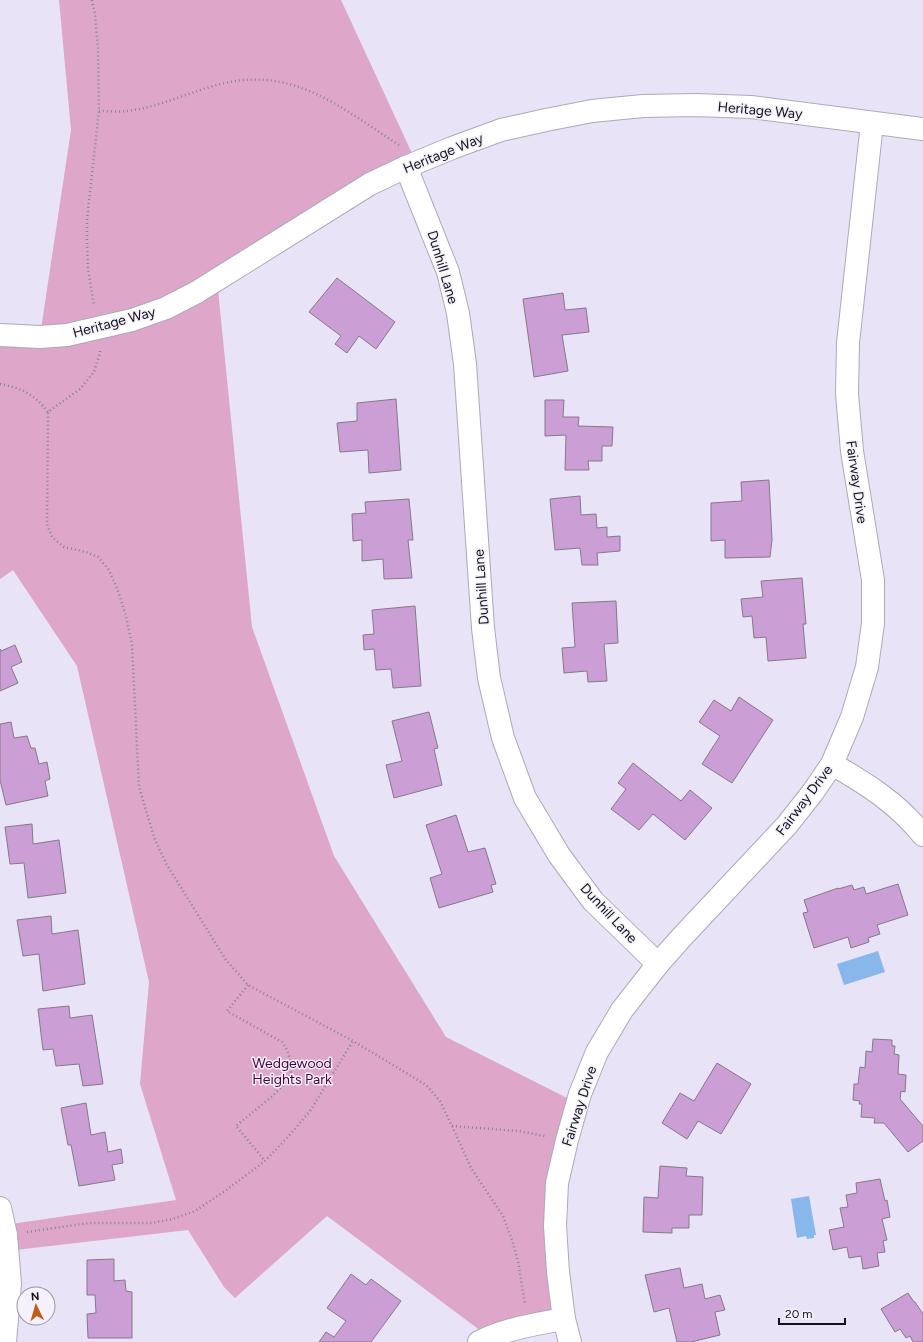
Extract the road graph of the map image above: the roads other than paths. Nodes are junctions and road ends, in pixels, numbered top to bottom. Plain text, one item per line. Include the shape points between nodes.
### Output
1 (872, 123) junction
2 (923, 129) edge
3 (406, 167) junction
4 (0, 335) edge
5 (832, 764) junction
6 (923, 835) edge
7 (658, 964) junction
8 (0, 1208) edge
9 (564, 1319) junction
10 (5, 1342) edge
11 (479, 1342) edge
12 (570, 1342) edge

1 - 2 street, Heritage Way
1 - 3 street, Heritage Way via 751,107 643,106 592,111 501,130
1 - 5 street, Fairway Drive via 848,343 847,394 852,451 873,580 873,623 867,667 854,710
3 - 4 street, Heritage Way via 370,184 202,289 166,308 132,320 67,335
3 - 7 street, Dunhill Lane via 448,272 458,313 466,364 485,642 489,678 503,738 525,798 559,855 593,901
5 - 6 street via 889,800
5 - 7 street, Fairway Drive via 787,825
7 - 9 street, Fairway Drive via 622,1010 597,1052 580,1094 567,1140 557,1183 555,1226
8 - 10 street via 6,1235 10,1284
9 - 11 street via 530,1325
9 - 12 street, Fairway Drive

